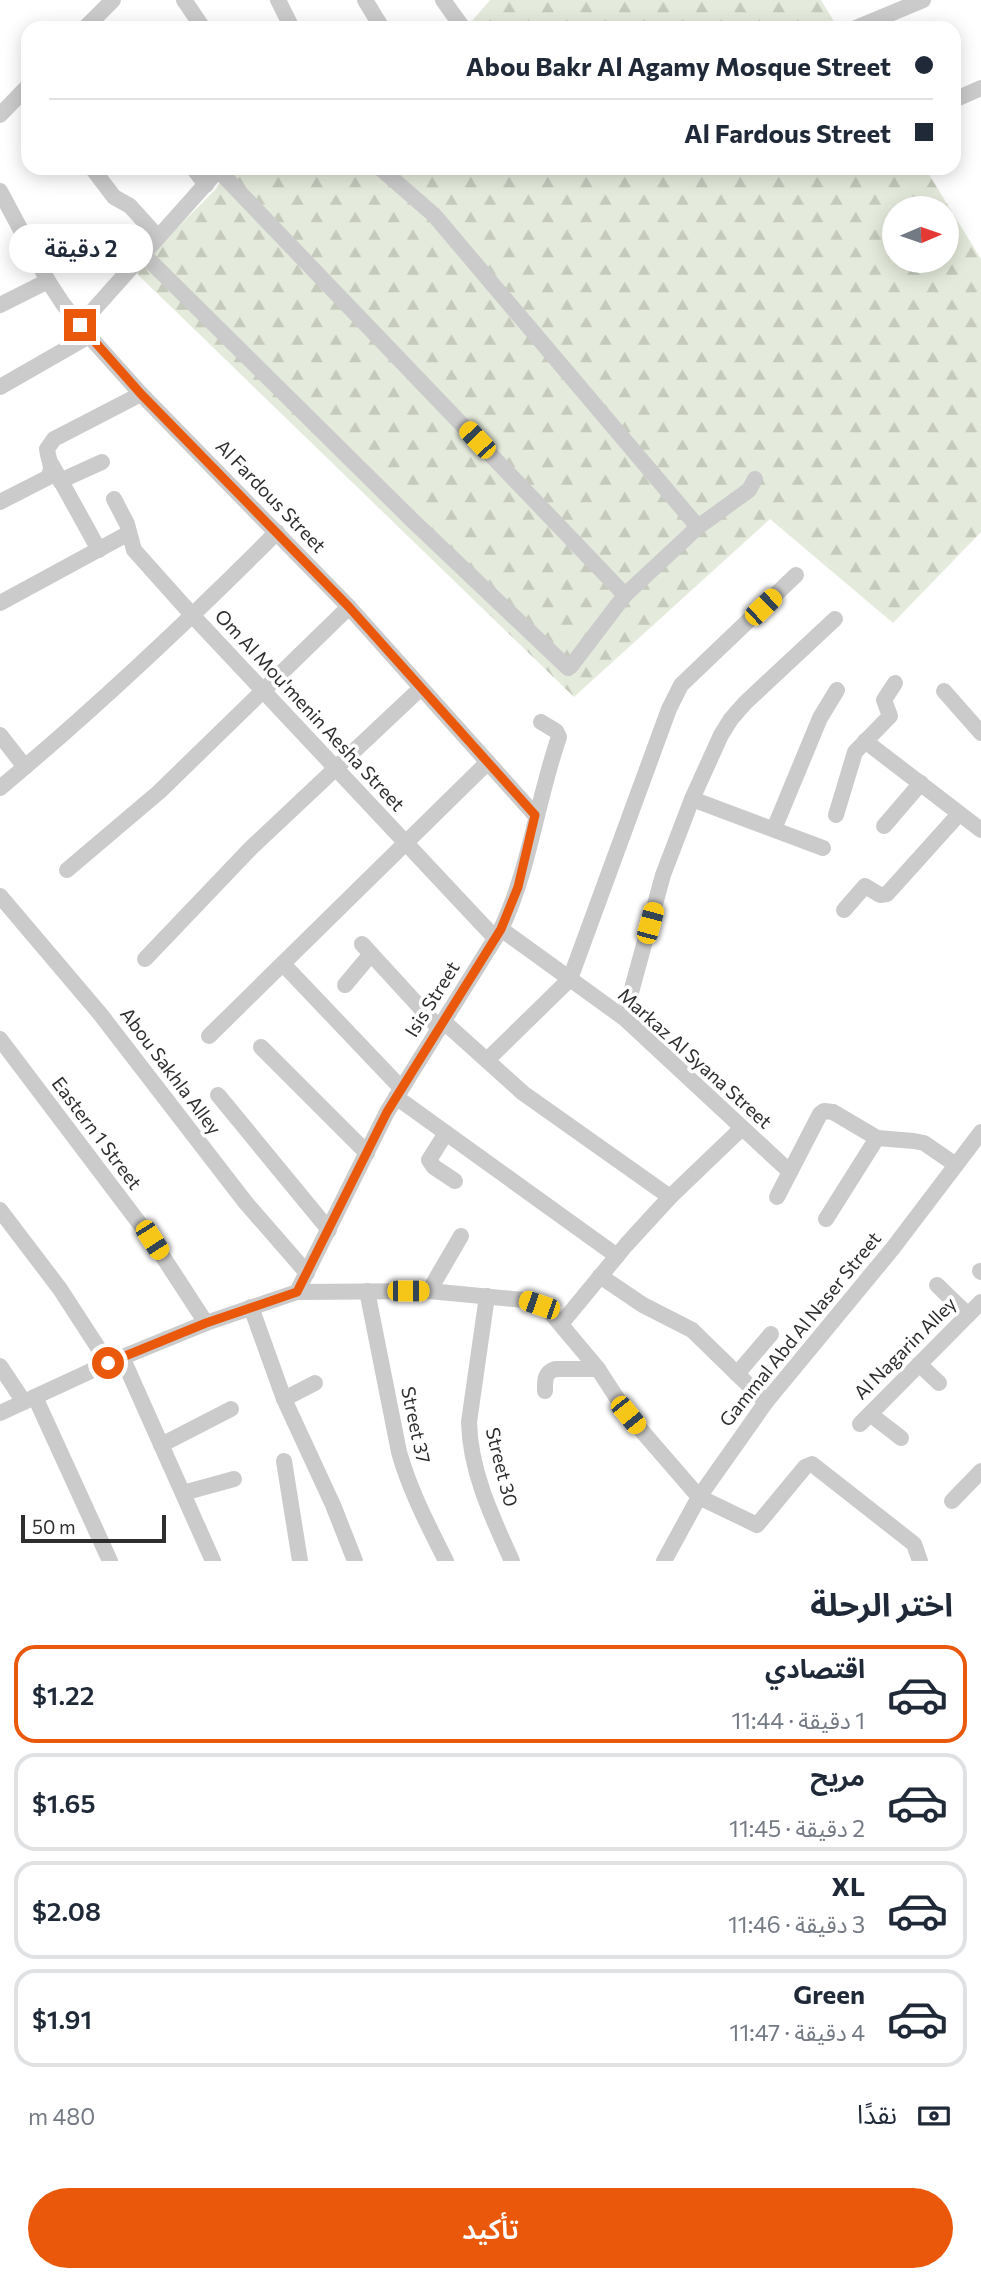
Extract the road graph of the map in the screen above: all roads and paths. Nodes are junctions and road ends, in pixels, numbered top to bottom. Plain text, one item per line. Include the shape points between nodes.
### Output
1 (113, 0) edge
2 (184, 0) edge
3 (278, 0) edge
4 (365, 0) edge
5 (443, 0) edge
6 (923, 0) edge
7 (92, 21) edge
8 (198, 21) edge
9 (288, 21) edge
10 (378, 21) edge
11 (458, 21) edge
12 (873, 21) edge
13 (981, 88) edge
14 (21, 93) edge
15 (961, 97) edge
16 (0, 115) edge
17 (97, 175) edge
18 (198, 175) edge
19 (214, 175) edge
20 (225, 175) edge
21 (388, 175) edge
22 (205, 185) junction
23 (0, 191) edge
24 (158, 237) junction
25 (143, 254) junction
26 (48, 281) junction
27 (0, 304) edge
28 (85, 330) junction
29 (0, 387) edge
30 (141, 394) junction
31 (102, 462) dead end
32 (52, 465) junction
33 (755, 479) dead end
34 (61, 481) junction
35 (114, 499) dead end
36 (0, 502) edge
37 (698, 527) junction
38 (277, 532) junction
39 (129, 533) junction
40 (99, 550) junction
41 (796, 575) dead end
42 (625, 595) junction
43 (0, 603) edge
44 (349, 607) junction
45 (192, 616) junction
46 (835, 619) dead end
47 (895, 683) dead end
48 (421, 688) junction
49 (837, 690) dead end
50 (264, 691) junction
51 (944, 691) dead end
52 (541, 722) dead end
53 (981, 733) edge
54 (0, 735) edge
55 (865, 741) junction
56 (488, 762) junction
57 (25, 767) junction
58 (335, 768) junction
59 (921, 783) junction
60 (0, 788) edge
61 (692, 799) junction
62 (959, 814) junction
63 (535, 815) junction
64 (836, 815) dead end
65 (884, 826) dead end
66 (774, 829) junction
67 (981, 830) edge
68 (405, 844) junction
69 (824, 848) dead end
70 (67, 870) dead end
71 (0, 896) edge
72 (844, 911) dead end
73 (498, 933) junction
74 (145, 959) dead end
75 (283, 964) junction
76 (570, 979) junction
77 (345, 985) dead end
78 (624, 1018) junction
79 (441, 1024) junction
80 (209, 1036) dead end
81 (0, 1039) edge
82 (261, 1047) dead end
83 (487, 1060) junction
84 (399, 1092) junction
85 (218, 1095) dead end
86 (742, 1128) junction
87 (981, 1132) edge
88 (446, 1133) junction
89 (877, 1138) junction
90 (367, 1153) junction
91 (956, 1165) junction
92 (790, 1172) junction
93 (455, 1181) dead end
94 (670, 1197) junction
95 (777, 1197) dead end
96 (0, 1210) edge
97 (826, 1219) dead end
98 (328, 1230) junction
99 (461, 1236) dead end
100 (617, 1256) junction
101 (307, 1273) junction
102 (600, 1276) junction
103 (937, 1285) dead end
104 (367, 1291) junction
105 (429, 1291) junction
106 (297, 1292) junction
107 (486, 1296) junction
108 (981, 1302) edge
109 (251, 1307) junction
110 (968, 1315) junction
111 (206, 1323) junction
112 (561, 1324) junction
113 (771, 1334) dead end
114 (115, 1360) junction
115 (919, 1364) junction
116 (0, 1366) edge
117 (598, 1369) junction
118 (737, 1374) junction
119 (315, 1383) dead end
120 (939, 1383) dead end
121 (545, 1391) dead end
122 (30, 1399) junction
123 (284, 1399) junction
124 (766, 1402) junction
125 (231, 1409) dead end
126 (0, 1413) edge
127 (901, 1438) dead end
128 (161, 1445) junction
129 (285, 1461) dead end
130 (981, 1471) edge
131 (234, 1479) dead end
132 (183, 1493) junction
133 (699, 1497) junction
134 (952, 1501) dead end
135 (110, 1561) edge
136 (213, 1561) edge
137 (300, 1561) edge
138 (355, 1561) edge
139 (446, 1561) edge
140 (512, 1561) edge
141 (664, 1561) edge
142 (919, 1561) edge

1 - 7 street
2 - 8 street
3 - 9 street
4 - 10 street
5 - 11 street
6 - 12 street
13 - 15 street
14 - 16 street
17 - 24 street
18 - 22 street
19 - 22 street
20 - 42 street
21 - 37 street via 434,215
22 - 24 street
23 - 26 street, Al Fardous Street
24 - 25 street
25 - 28 street
25 - 42 street via 565,667 571,666
26 - 27 street
26 - 28 street, Al Fardous Street
28 - 29 street
28 - 30 street, Al Fardous Street
30 - 32 street via 54,439 47,449
30 - 38 street, Al Fardous Street
31 - 34 street
32 - 34 street
32 - 36 street via 42,482
33 - 37 street via 749,490
34 - 40 street
35 - 39 street, Om Al Mou'menin Aesha Street
37 - 42 street
38 - 44 street, Al Fardous Street
38 - 45 street
39 - 40 street
39 - 45 street, Om Al Mou'menin Aesha Street via 134,551
40 - 43 street
41 - 76 street via 681,685
44 - 48 street, Al Fardous Street
44 - 50 street
45 - 50 street, Om Al Mou'menin Aesha Street
45 - 57 street
46 - 61 street via 731,719
47 - 55 street via 884,700 890,716
48 - 56 street, Al Fardous Street
48 - 58 street
49 - 66 street via 820,718
50 - 58 street, Om Al Mou'menin Aesha Street
50 - 70 street via 159,792
51 - 53 street
52 - 63 street, Isis Street via 559,737
54 - 57 street
55 - 59 street
55 - 64 street via 855,752
56 - 63 street, Al Fardous Street
56 - 68 street
57 - 60 street
58 - 68 street, Om Al Mou'menin Aesha Street
58 - 74 street
59 - 62 street
59 - 65 street
61 - 66 street
61 - 78 street via 663,875
62 - 67 street
62 - 72 street via 887,894 865,886
63 - 73 street, Isis Street via 518,887
66 - 69 street
68 - 73 street, Om Al Mou'menin Aesha Street
68 - 75 street
71 - 101 street, Abou Sakhla Alley via 101,1014 246,1203
73 - 76 street, Markaz Al Syana Street
73 - 79 street, Isis Street
75 - 80 street
75 - 84 street
76 - 78 street, Markaz Al Syana Street
76 - 83 street
77 - 79 street via 366,949
78 - 86 street, Markaz Al Syana Street
79 - 83 street
79 - 84 street, Isis Street
81 - 111 street, Eastern 1 Street via 152,1240
82 - 90 street
83 - 94 street via 523,1093
84 - 88 street
84 - 90 street, Isis Street
85 - 98 street
86 - 92 street, Markaz Al Syana Street
86 - 94 street
87 - 91 street, Gammal Abd Al Naser Street
88 - 93 street via 429,1160
88 - 100 street
89 - 91 street via 923,1143
89 - 92 street via 824,1111
89 - 97 street
90 - 98 street, Isis Street
91 - 124 street, Gammal Abd Al Naser Street
92 - 95 street
94 - 100 street
96 - 114 street
98 - 101 street, Isis Street
99 - 105 street
100 - 102 street
101 - 106 street, Isis Street
102 - 112 street
102 - 118 street via 643,1306 692,1330
103 - 110 street
104 - 105 street
104 - 106 street
104 - 139 street, Street 37 via 405,1475
105 - 107 street
106 - 109 street
107 - 112 street via 539,1305
107 - 140 street, Street 30 via 469,1438 483,1494
108 - 110 street, Al Nagarin Alley
109 - 111 street
109 - 123 street
110 - 115 street, Al Nagarin Alley
111 - 114 street
112 - 117 street
113 - 118 street
114 - 122 street
114 - 128 street
115 - 120 street
115 - 127 street, Al Nagarin Alley via 865,1419
116 - 122 street
117 - 121 street via 548,1371
117 - 133 street via 628,1415
118 - 124 street
119 - 123 street
122 - 126 street
122 - 135 street
123 - 138 street
124 - 133 street, Gammal Abd Al Naser Street
125 - 128 street
128 - 132 street
129 - 137 street
130 - 134 street
131 - 132 street
132 - 136 street
133 - 141 street, Gammal Abd Al Naser Street
133 - 142 street via 757,1525 812,1464 914,1544

